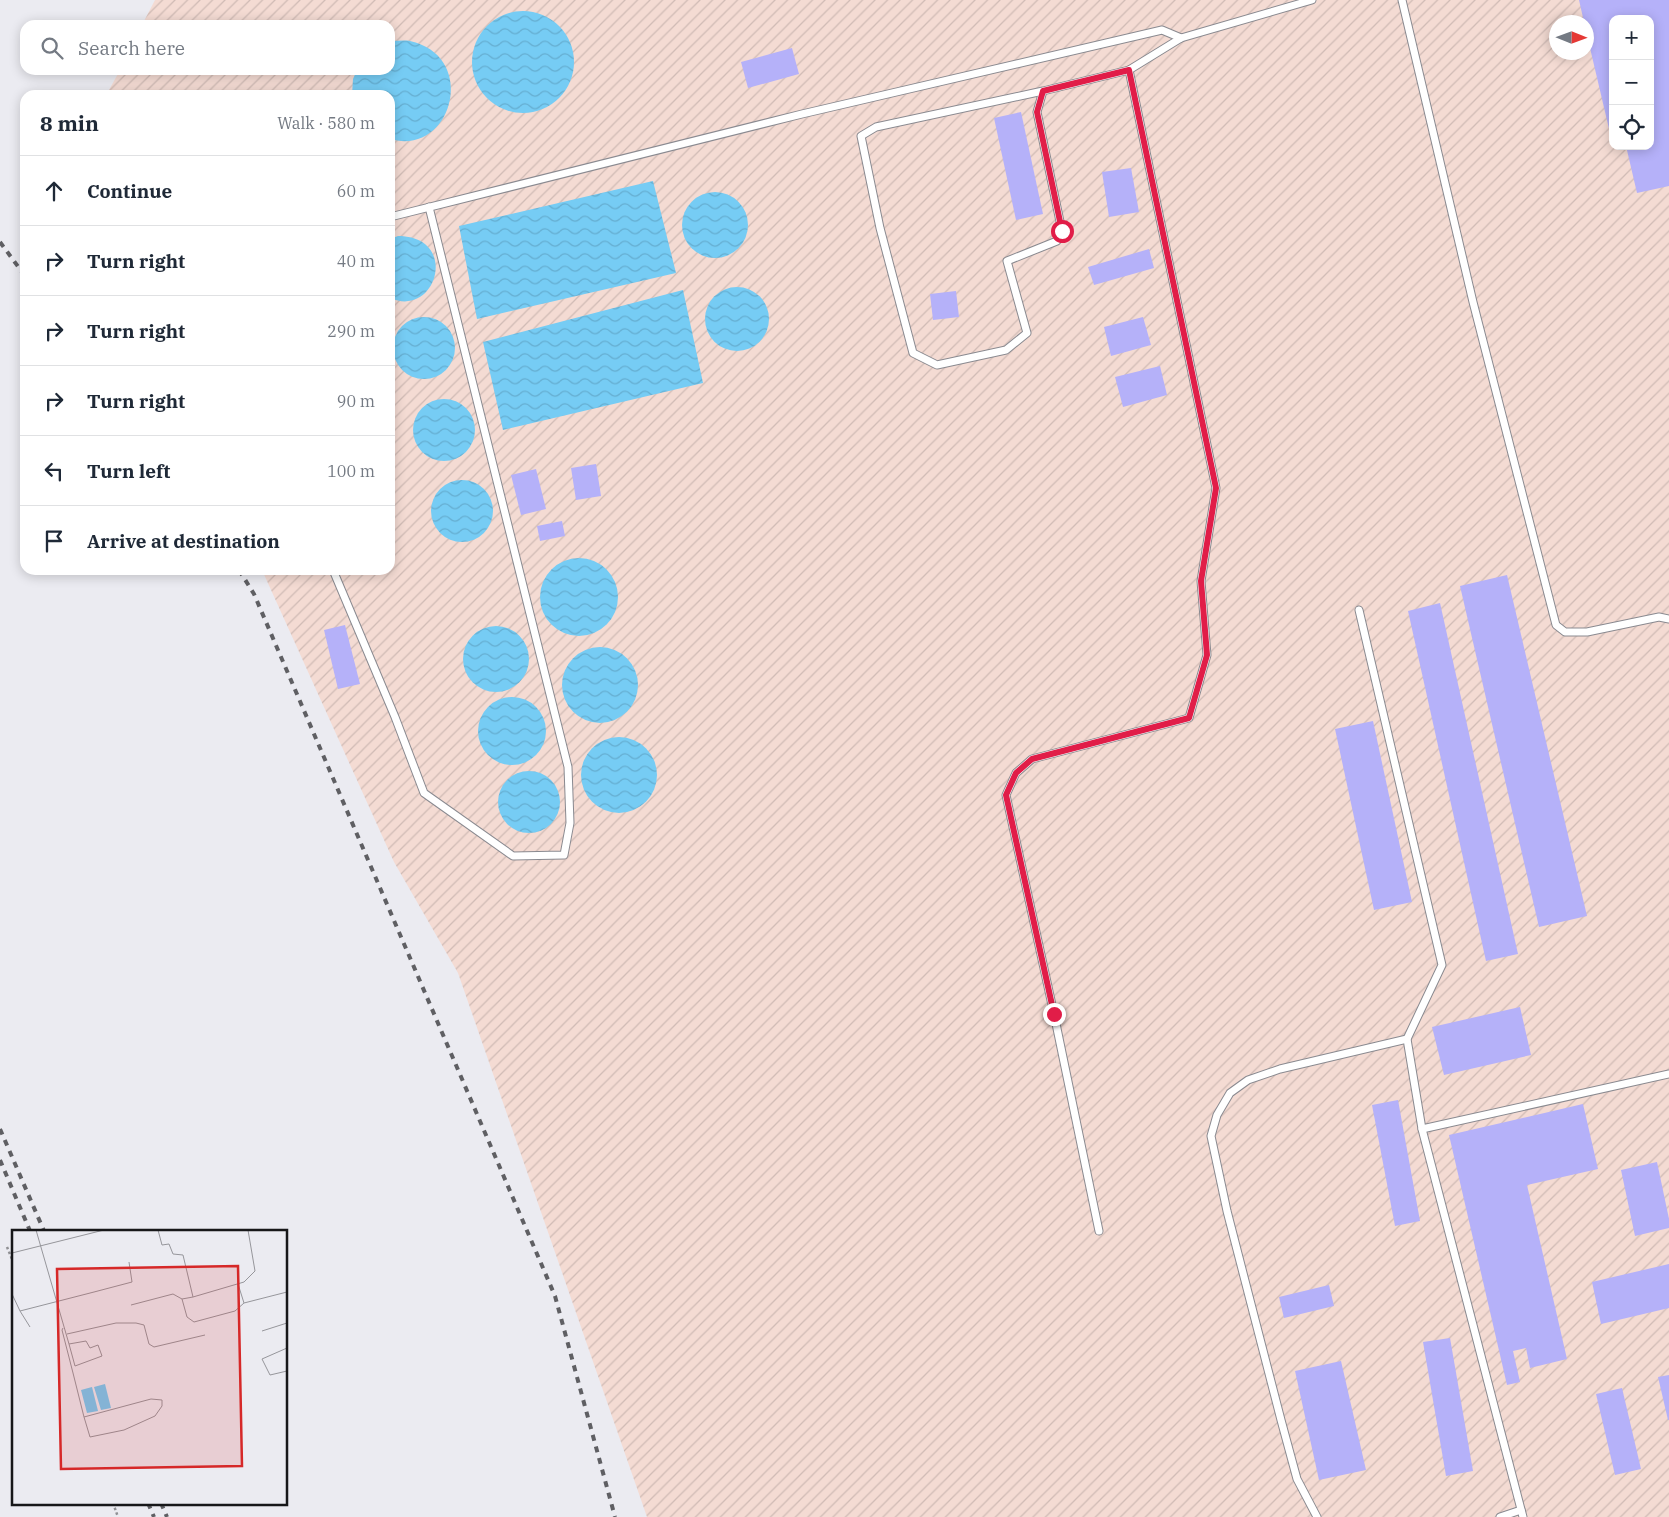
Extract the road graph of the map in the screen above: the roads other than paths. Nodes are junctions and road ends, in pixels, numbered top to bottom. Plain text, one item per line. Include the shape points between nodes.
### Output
1 (1312, 0) edge
2 (1402, 0) edge
3 (1181, 38) junction
4 (1129, 70) junction
5 (1043, 91) junction
6 (429, 207) junction
7 (395, 216) edge
8 (335, 575) edge
9 (1359, 610) dead end
10 (1669, 619) edge
11 (1407, 1039) junction
12 (1669, 1074) edge
13 (1422, 1129) junction
14 (1099, 1231) dead end
15 (1522, 1514) edge
16 (1317, 1517) edge
17 (1500, 1517) edge

1 - 3 lane
2 - 10 lane via 1473,302 1556,625 1565,632 1587,632 1659,617
3 - 4 lane
3 - 6 lane via 1162,30 802,114
4 - 5 lane
4 - 14 lane via 1216,488 1201,581 1207,655 1189,718 1032,759 1016,773 1006,795
5 - 5 lane via 1037,112 1062,231 1057,241 1007,261 1027,333 1006,350 937,364 913,354 880,228 861,136 876,127
6 - 7 lane
6 - 8 lane via 568,767 570,823 564,855 513,856 424,793
9 - 11 lane via 1442,966
11 - 13 lane
11 - 16 lane via 1248,1080 1230,1093 1217,1115 1212,1136 1226,1211 1283,1429 1297,1479
12 - 13 lane
13 - 15 lane
15 - 17 lane

